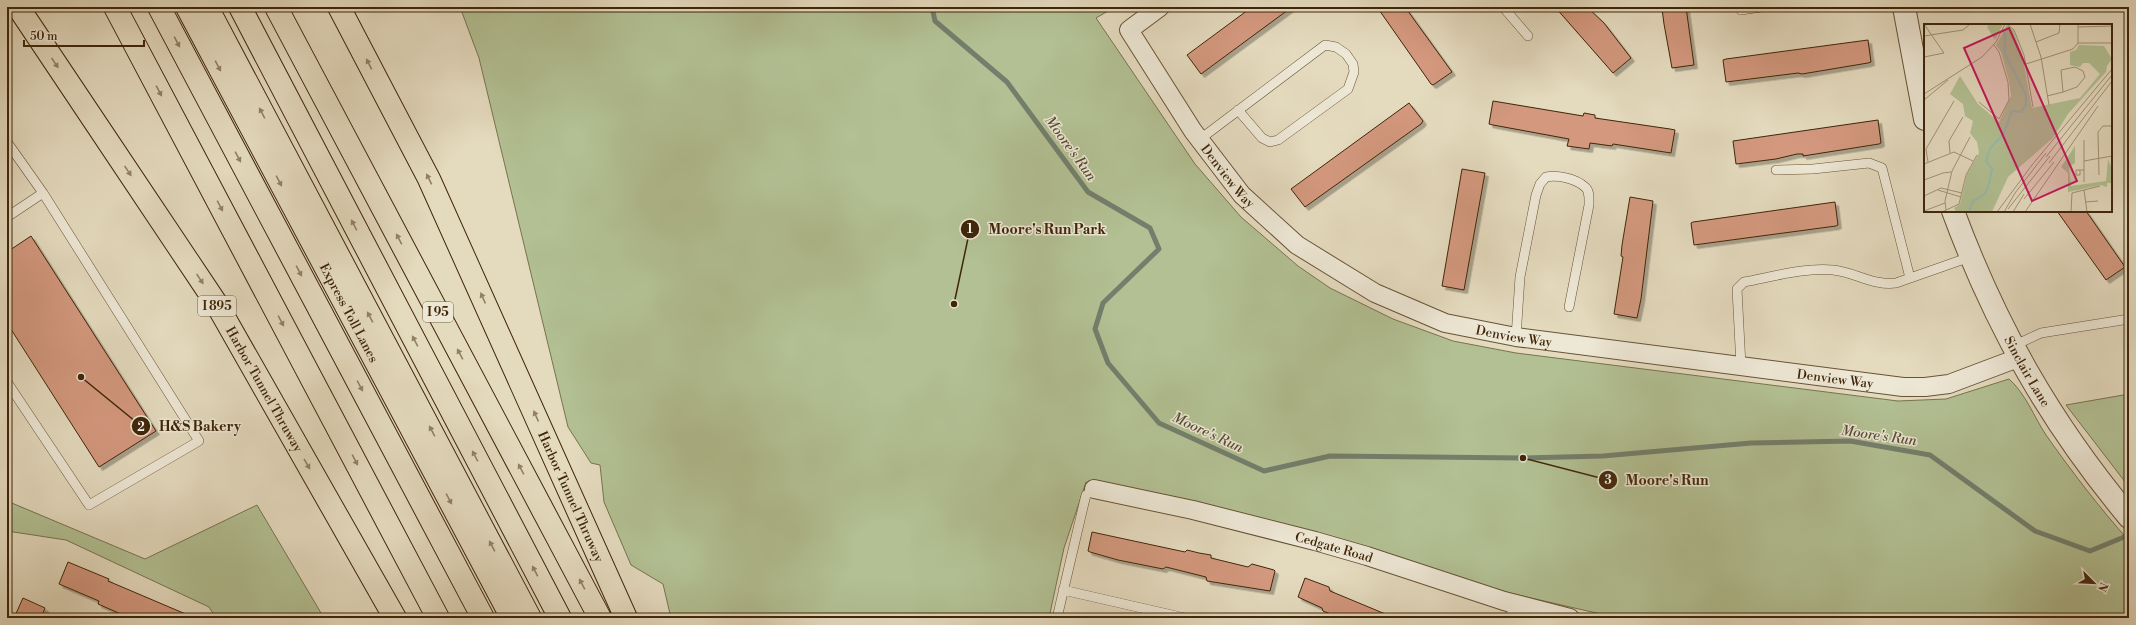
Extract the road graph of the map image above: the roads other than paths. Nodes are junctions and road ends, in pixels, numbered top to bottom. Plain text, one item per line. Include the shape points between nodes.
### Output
1 (18, 7) edge
2 (115, 7) edge
3 (159, 7) edge
4 (187, 7) edge
5 (206, 7) edge
6 (240, 7) edge
7 (276, 7) edge
8 (340, 7) edge
9 (1160, 7) edge
10 (1503, 7) edge
11 (1740, 7) edge
12 (1761, 7) edge
13 (1904, 7) edge
14 (1528, 36) dead end
15 (1238, 110) junction
16 (1924, 114) edge
17 (1199, 140) junction
18 (7, 142) edge
19 (1776, 170) dead end
20 (43, 193) junction
21 (1953, 212) edge
22 (7, 217) edge
23 (319, 238) junction
24 (1970, 257) junction
25 (1910, 278) junction
26 (1569, 307) dead end
27 (2129, 318) edge
28 (1516, 337) junction
29 (2015, 352) junction
30 (1741, 366) junction
31 (7, 382) edge
32 (1094, 489) joint
33 (2123, 510) edge
34 (1064, 590) junction
35 (1512, 610) edge
36 (395, 618) edge
37 (438, 618) edge
38 (483, 618) edge
39 (512, 618) edge
40 (530, 618) edge
41 (560, 618) edge
42 (600, 618) edge
43 (626, 618) edge
44 (1056, 618) edge
45 (1185, 618) edge
46 (1570, 618) edge

1 -> 36 highway, Harbor Tunnel Thruway / I 895 via 216,303
2 -> 37 highway
3 -> 38 highway, Express Toll Lanes
4 -> 23 highway, Express Toll Lanes
23 -> 5 highway, Express Toll Lanes
41 -> 6 highway
42 -> 7 highway, I 95
43 -> 8 highway, Harbor Tunnel Thruway via 429,179
9 - 17 street, Denview Way via 1129,30
10 - 14 lane
11 - 12 lane via 1741,10
13 - 16 street
15 - 15 lane via 1325,46 1336,47 1346,54 1353,64 1354,72 1348,88 1278,140 1270,142 1262,138
15 - 17 lane
17 - 28 street, Denview Way via 1242,195 1304,249 1376,293 1445,323
18 - 20 lane
19 - 25 lane via 1869,163 1882,168
20 - 22 lane
20 - 31 lane via 199,441 90,505
21 - 24 street, Sinclair Lane
23 -> 39 highway, Express Toll Lanes
40 -> 23 highway, Express Toll Lanes
24 - 25 lane
24 - 29 street, Sinclair Lane
25 - 30 lane via 1886,284 1834,270 1820,269 1744,282 1737,290
26 - 28 lane via 1589,194 1585,187 1554,175 1546,177 1536,195 1520,278
27 - 29 lane via 2041,333
28 - 30 street, Denview Way
29 - 30 street, Denview Way via 1949,384 1925,387
29 - 33 street, Sinclair Lane via 2062,429
32 - 34 lane via 1086,495
32 - 35 street, Cedgate Road via 1193,510 1315,541
34 - 44 lane
34 - 45 lane
35 - 46 street, Cedgate Road

